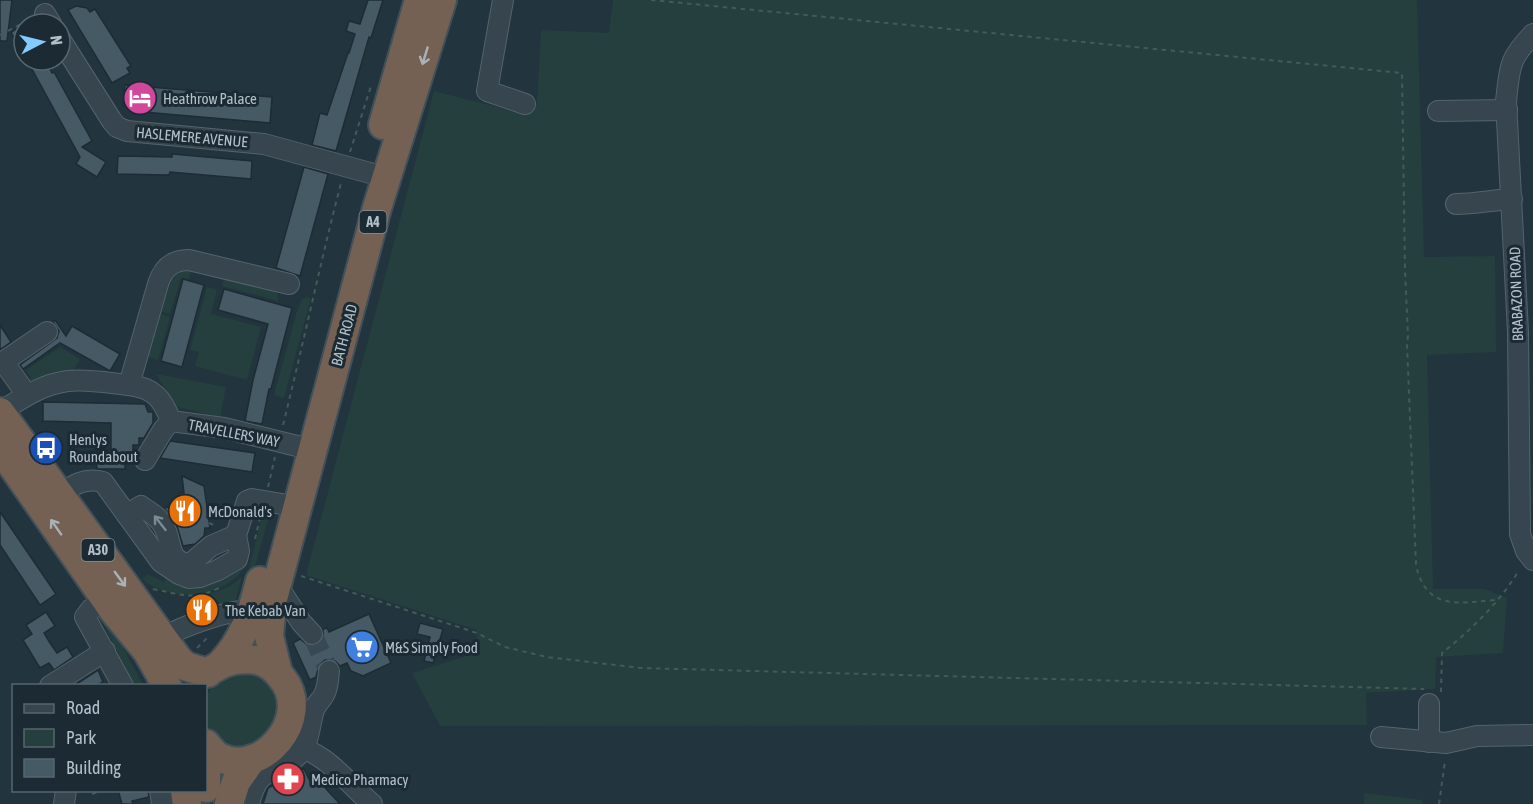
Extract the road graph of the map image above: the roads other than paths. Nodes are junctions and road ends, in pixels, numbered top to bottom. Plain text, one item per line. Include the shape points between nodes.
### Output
1 (419, 0) edge
2 (442, 0) edge
3 (503, 0) edge
4 (1533, 34) edge
5 (72, 58) edge
6 (525, 104) dead end
7 (1507, 110) junction
8 (1438, 111) dead end
9 (358, 170) junction
10 (1512, 199) junction
11 (1456, 204) dead end
12 (289, 284) dead end
13 (47, 332) dead end
14 (129, 385) junction
15 (27, 395) junction
16 (0, 412) edge
17 (171, 421) junction
18 (288, 444) junction
19 (0, 447) edge
20 (145, 460) dead end
21 (59, 496) junction
22 (273, 502) junction
23 (127, 515) junction
24 (239, 539) junction
25 (1527, 564) edge
26 (289, 580) junction
27 (110, 605) junction
28 (261, 618) junction
29 (163, 638) junction
30 (105, 651) junction
31 (204, 669) edge
32 (329, 671) tunnel mouth
33 (284, 683) junction
34 (53, 684) edge
35 (122, 684) edge
36 (147, 684) edge
37 (166, 684) edge
38 (1433, 697) road end
39 (311, 719) junction
40 (1533, 735) edge
41 (1381, 737) dead end
42 (1437, 742) junction
43 (207, 745) edge
44 (292, 750) junction
45 (252, 759) junction
46 (332, 765) junction
47 (229, 804) edge
48 (249, 804) edge
49 (372, 804) edge

1 - 9 highway, BATH ROAD / A4
2 -> 26 highway, BATH ROAD / A4 via 377,208
3 - 6 street via 487,91
4 - 7 street, BRABAZON ROAD via 1519,48 1510,66
5 - 9 street, HASLEMERE AVENUE via 112,121 127,131 264,144
7 - 8 street
7 - 10 street, BRABAZON ROAD
9 - 18 highway, BATH ROAD / A4
10 - 11 street
10 - 25 street, BRABAZON ROAD via 1520,534
12 - 14 street via 189,260 172,263 160,276
13 - 15 street via 5,363
14 - 15 street, TRAVELLERS WAY via 69,381
14 - 17 street, TRAVELLERS WAY via 153,393
15 - 16 street, TRAVELLERS WAY
16 - 21 highway, A30
17 - 18 street, TRAVELLERS WAY via 224,428
17 - 20 street, TRAVELLERS WAY
18 - 22 highway, BATH ROAD / A4
27 -> 19 highway, A30
21 - 23 street via 79,482 100,481
21 -> 29 highway, A30
22 - 24 street via 247,501
22 - 28 highway, BATH ROAD / A4
24 -> 23 street via 210,562 195,568 174,559 165,527 156,516 139,506
23 - 24 street via 161,561 189,578 208,575 235,561
26 - 28 highway, BATH ROAD / A4
26 - 28 street via 306,628
27 - 30 street via 91,609 85,616
27 - 36 highway
27 - 37 highway, A30 via 147,651
28 - 29 street via 237,610 174,630
28 - 31 highway, BATH ROAD / A4
28 - 33 highway, BATH ROAD / A4
29 - 31 highway, A30 via 181,663 192,669
30 - 34 street
30 - 35 street
31 - 33 highway via 254,660 265,663
32 - 39 street via 326,690
33 - 39 street
33 - 44 highway via 291,719 285,734
38 - 42 street
39 - 44 street via 310,728
39 - 46 street
40 - 42 street via 1477,736
41 - 42 street
43 - 45 highway via 225,759
44 - 45 highway
44 - 46 street
44 - 48 street via 258,779
45 - 47 highway via 236,782
46 - 49 street

